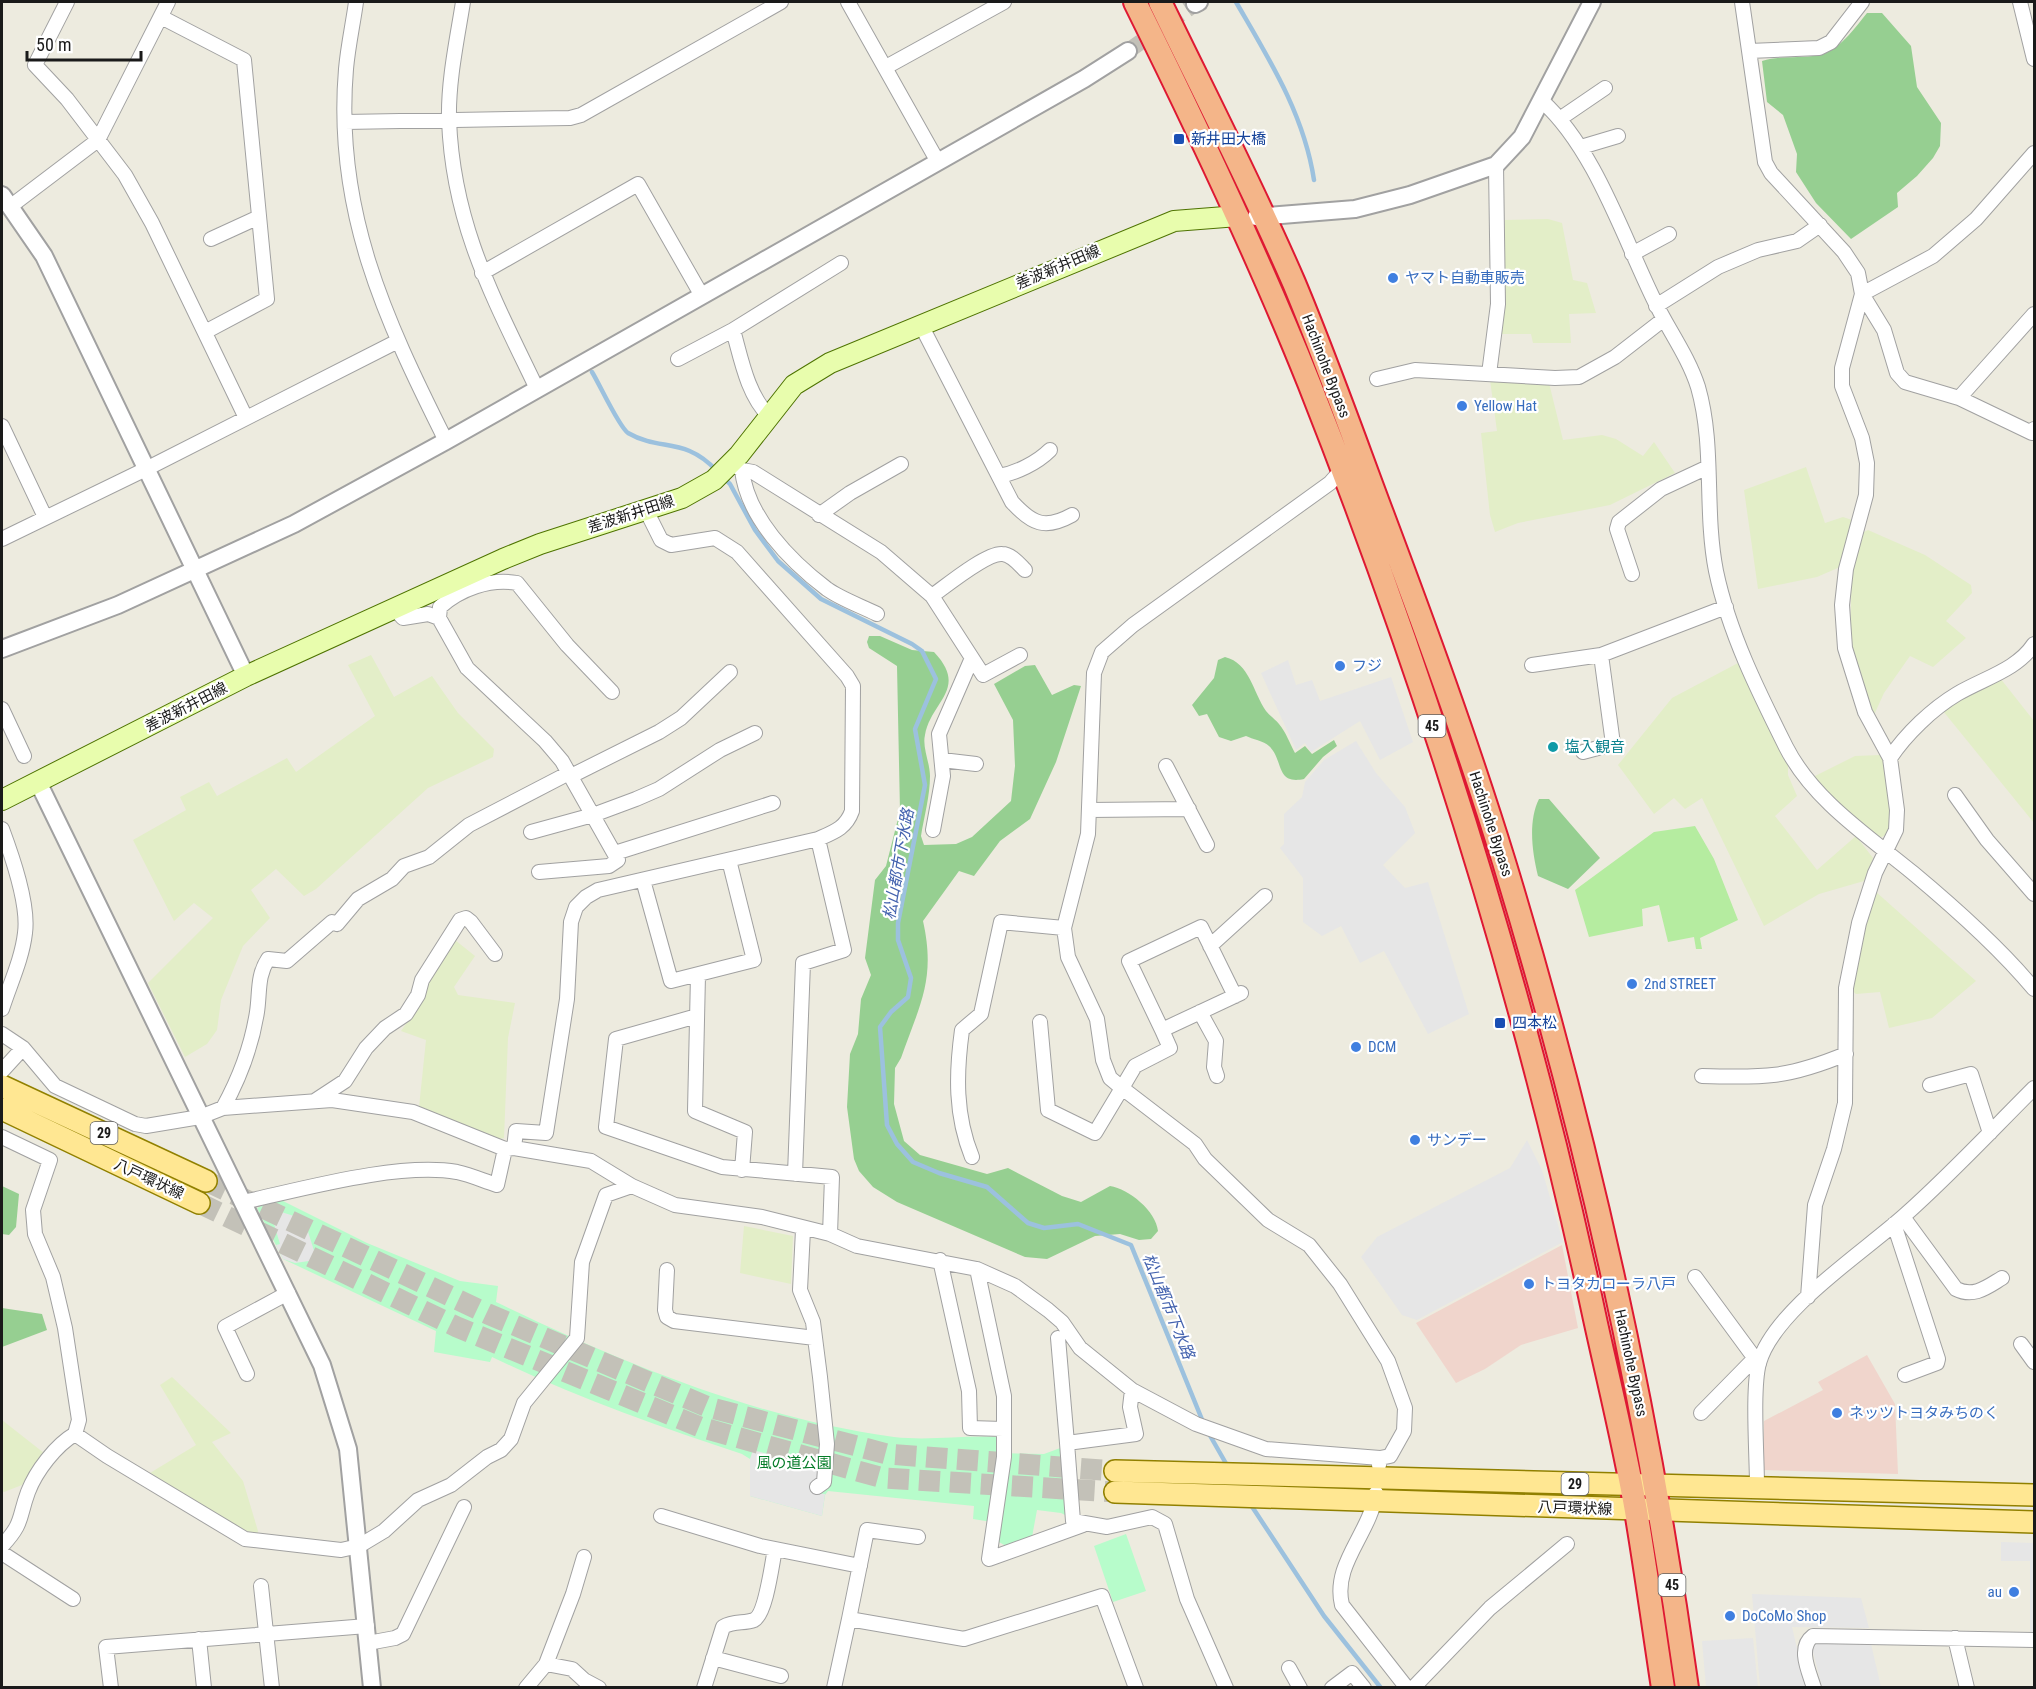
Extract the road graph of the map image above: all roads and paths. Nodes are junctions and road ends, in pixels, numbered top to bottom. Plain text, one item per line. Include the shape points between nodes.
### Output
1 (67, 2) edge
2 (168, 2) edge
3 (356, 2) edge
4 (463, 2) edge
5 (782, 2) edge
6 (848, 2) edge
7 (1004, 2) edge
8 (1135, 2) edge
9 (1160, 2) edge
10 (1592, 2) edge
11 (1742, 2) edge
12 (1862, 2) edge
13 (2020, 2) edge
14 (160, 17) junction
15 (1128, 51) tunnel mouth
16 (1749, 51) junction
17 (2034, 59) edge
18 (886, 67) junction
19 (1605, 88) dead end
20 (1542, 101) junction
21 (1561, 118) junction
22 (449, 119) junction
23 (345, 122) junction
24 (1618, 136) dead end
25 (98, 140) junction
26 (1581, 147) junction
27 (2034, 153) edge
28 (938, 162) junction
29 (1496, 165) junction
30 (6, 201) edge
31 (1238, 216) junction
32 (259, 217) junction
33 (1264, 218) junction
34 (1820, 225) junction
35 (1669, 234) dead end
36 (211, 239) dead end
37 (1632, 254) junction
38 (841, 263) dead end
39 (482, 273) junction
40 (1862, 294) junction
41 (702, 296) junction
42 (1656, 306) junction
43 (2034, 314) edge
44 (1664, 320) junction
45 (921, 325) junction
46 (733, 330) junction
47 (205, 332) junction
48 (398, 341) junction
49 (678, 359) dead end
50 (1489, 374) junction
51 (1377, 379) dead end
52 (537, 388) junction
53 (1959, 398) junction
54 (769, 416) junction
55 (246, 418) junction
56 (2, 426) edge
57 (1350, 428) junction
58 (2034, 429) edge
59 (446, 441) junction
60 (1050, 450) dead end
61 (901, 464) dead end
62 (737, 467) junction
63 (1708, 467) junction
64 (146, 470) junction
65 (1342, 472) junction
66 (999, 476) junction
67 (646, 510) junction
68 (819, 515) junction
69 (1072, 515) dead end
70 (45, 517) junction
71 (2, 539) edge
72 (195, 570) junction
73 (1025, 570) dead end
74 (1632, 574) dead end
75 (460, 585) junction
76 (932, 596) junction
77 (1726, 607) junction
78 (395, 609) junction
79 (877, 614) dead end
80 (439, 618) junction
81 (2034, 644) edge
82 (2, 649) edge
83 (1020, 655) dead end
84 (1601, 655) junction
85 (972, 658) junction
86 (2030, 663) edge
87 (1533, 665) dead end
88 (730, 672) dead end
89 (246, 676) junction
90 (612, 692) dead end
91 (2, 709) edge
92 (755, 733) dead end
93 (1583, 752) dead end
94 (24, 756) dead end
95 (1890, 758) junction
96 (942, 760) junction
97 (976, 764) dead end
98 (1166, 766) dead end
99 (570, 774) junction
100 (38, 782) junction
101 (1954, 795) dead end
102 (2, 800) edge
103 (773, 803) dead end
104 (1189, 809) junction
105 (1089, 810) junction
106 (593, 815) junction
107 (2, 829) edge
108 (933, 830) dead end
109 (531, 832) dead end
110 (818, 839) junction
111 (1207, 845) dead end
112 (615, 853) junction
113 (1885, 853) junction
114 (729, 860) junction
115 (538, 872) dead end
116 (643, 880) junction
117 (2034, 894) edge
118 (1265, 896) dead end
119 (1064, 928) junction
120 (1210, 946) junction
121 (495, 954) dead end
122 (698, 975) junction
123 (2034, 990) edge
124 (2, 1009) edge
125 (1200, 1012) junction
126 (697, 1016) junction
127 (1040, 1022) dead end
128 (1162, 1030) junction
129 (2, 1034) edge
130 (23, 1048) junction
131 (1846, 1054) junction
132 (2, 1071) edge
133 (1217, 1076) dead end
134 (1702, 1076) dead end
135 (1930, 1085) dead end
136 (2, 1086) edge
137 (1122, 1088) junction
138 (2034, 1088) edge
139 (315, 1101) junction
140 (223, 1108) junction
141 (2, 1109) edge
142 (200, 1117) junction
143 (1990, 1133) junction
144 (2, 1137) edge
145 (510, 1148) junction
146 (972, 1157) dead end
147 (742, 1170) junction
148 (795, 1174) junction
149 (206, 1181) tunnel mouth
150 (632, 1186) junction
151 (243, 1202) junction
152 (199, 1203) tunnel mouth
153 (1898, 1221) junction
154 (803, 1230) junction
155 (830, 1234) junction
156 (940, 1260) junction
157 (977, 1269) junction
158 (667, 1270) dead end
159 (1695, 1277) dead end
160 (2002, 1278) dead end
161 (288, 1293) junction
162 (1808, 1297) junction
163 (815, 1338) junction
164 (1058, 1338) dead end
165 (2021, 1344) dead end
166 (1756, 1362) junction
167 (2034, 1362) edge
168 (247, 1374) dead end
169 (1905, 1376) dead end
170 (1132, 1390) junction
171 (1701, 1413) dead end
172 (1003, 1428) junction
173 (75, 1434) junction
174 (1066, 1443) junction
175 (1379, 1468) junction
176 (1115, 1471) tunnel mouth
177 (1656, 1483) junction
178 (1631, 1484) junction
179 (1757, 1485) junction
180 (817, 1487) dead end
181 (1114, 1492) tunnel mouth
182 (2034, 1495) edge
183 (1375, 1500) junction
184 (464, 1507) dead end
185 (1660, 1509) junction
186 (1636, 1510) junction
187 (661, 1516) dead end
188 (2034, 1522) edge
189 (1083, 1525) junction
190 (918, 1537) dead end
191 (1567, 1544) dead end
192 (2, 1545) edge
193 (359, 1546) junction
194 (775, 1549) junction
195 (2, 1553) edge
196 (584, 1557) dead end
197 (860, 1566) junction
198 (261, 1586) dead end
199 (73, 1599) dead end
200 (849, 1619) junction
201 (367, 1626) junction
202 (266, 1634) junction
203 (1955, 1638) junction
204 (200, 1639) junction
205 (2034, 1640) edge
206 (368, 1643) junction
207 (713, 1658) junction
208 (546, 1664) junction
209 (1289, 1668) dead end
210 (781, 1676) dead end
211 (111, 1688) edge
212 (204, 1688) edge
213 (272, 1688) edge
214 (372, 1688) edge
215 (526, 1688) edge
216 (599, 1688) edge
217 (704, 1688) edge
218 (834, 1688) edge
219 (1136, 1688) edge
220 (1226, 1688) edge
221 (1300, 1688) edge
222 (1332, 1688) edge
223 (1364, 1688) edge
224 (1407, 1688) edge
225 (1413, 1688) edge
226 (1663, 1688) edge
227 (1687, 1688) edge
228 (1814, 1688) edge
229 (1967, 1688) edge

1 - 25 street via 35,65
2 - 14 street
3 - 23 street via 346,69
4 - 22 street
5 - 22 street via 581,115
6 - 18 street
7 - 18 street
8 - 31 highway, Hachinohe Bypass / 45
9 - 33 highway, Hachinohe Bypass / 45
10 - 20 street
11 - 16 street
12 - 16 street via 1831,42 1819,48
13 - 17 street
14 - 25 street
14 - 32 street via 244,60
15 - 28 street
16 - 34 street via 1765,162
18 - 28 street
19 - 21 street
20 - 21 street
20 - 29 street via 1522,137
21 - 26 street
22 - 23 street
22 - 39 street via 456,186
23 - 48 street via 356,219 371,278
24 - 26 street
25 - 30 street
25 - 47 street via 125,175 152,223
26 - 37 street
27 - 40 street via 1976,219 1933,256
28 - 41 street
29 - 33 street via 1410,195 1355,209
29 - 50 street via 1498,304
30 - 64 street via 44,256
31 - 33 street
31 - 45 main road, 差波新井田線 via 1174,221
31 - 65 highway, Hachinohe Bypass / 45
32 - 36 street
32 - 47 street via 267,299
33 - 57 highway, Hachinohe Bypass / 45
34 - 40 street via 1858,273
34 - 42 street via 1797,241 1758,250 1718,267
35 - 37 street
37 - 42 street
38 - 46 street
39 - 41 street via 638,184
39 - 52 street
40 - 53 street via 1884,330 1897,373 1905,382
40 - 95 street via 1842,368 1842,386 1862,438 1867,463 1866,495 1846,569 1842,605 1845,648 1865,712
41 - 52 street
42 - 44 street
43 - 53 street
44 - 50 street via 1615,357 1580,377
44 - 63 street via 1698,387
45 - 54 main road, 差波新井田線 via 821,368 794,385
45 - 66 street
46 - 49 street
46 - 54 street via 746,377
47 - 55 street
48 - 55 street
48 - 59 street
50 - 51 street via 1415,370
52 - 59 street
53 - 58 street via 2032,433
54 - 62 main road, 差波新井田線
55 - 64 street
56 - 70 street
57 - 65 street via 1349,458
57 - 177 highway, Hachinohe Bypass / 45 via 1461,732 1532,960 1601,1225
59 - 72 street via 294,524
60 - 66 street via 1043,457
61 - 68 street
62 - 67 main road, 差波新井田線 via 682,498
62 - 68 street via 753,472
62 - 79 street via 765,526 785,551 828,590
63 - 74 street via 1660,489 1623,516 1617,528
63 - 77 street via 1716,569
64 - 70 street
64 - 72 street
65 - 105 street via 1102,652 1094,673
65 - 178 highway, Hachinohe Bypass / 45 via 1443,758 1500,941 1574,1222
66 - 69 street via 1012,502 1040,524 1059,522
67 - 75 main road, 差波新井田線 via 540,544
67 - 110 street via 661,540 671,545 715,538 737,552 853,686 852,811 849,821 840,829
68 - 76 street via 881,552
70 - 71 street
72 - 82 street via 118,605
72 - 89 street
73 - 76 street via 1013,558 1001,554 988,557
75 - 78 main road, 差波新井田線
75 - 80 street via 440,607
75 - 90 street via 517,583 567,645
76 - 85 street
77 - 84 street
77 - 113 street via 1739,646 1788,751 1810,782
78 - 80 street via 403,618 428,614
78 - 89 main road, 差波新井田線
80 - 99 street via 467,668 545,741
81 - 86 street
83 - 85 street via 983,675
84 - 87 street
84 - 93 street via 1613,744
85 - 96 street via 939,734
86 - 95 street via 1942,704 1900,743
88 - 99 street via 659,732
89 - 100 main road, 差波新井田線
91 - 94 street
92 - 106 street via 659,789
95 - 113 street via 1896,831
96 - 97 street
96 - 108 street via 943,776
98 - 104 street
99 - 106 street
99 - 140 street via 469,825 429,857 404,867 358,899 337,924 332,922 287,961 268,958 260,971 257,1012 236,1085
100 - 102 main road, 差波新井田線
100 - 142 street
101 - 117 street
103 - 112 street
104 - 105 street
104 - 111 street
105 - 119 street via 1088,834
106 - 109 street
106 - 112 street
107 - 124 street via 18,876 26,930
110 - 114 street
110 - 148 street via 844,950 803,963
112 - 115 street via 618,860 609,866
113 - 123 street via 1967,921
113 - 131 street via 1860,923 1846,988
114 - 116 street
114 - 122 street via 754,960
116 - 122 street via 671,981
116 - 145 street via 598,891 576,907 571,922 567,999 546,1133 516,1131
118 - 120 street
119 - 137 street via 1068,957 1097,1019 1103,1060 1110,1078
119 - 146 street via 1001,922 981,1014 962,1030 956,1072 963,1136
120 - 125 street via 1238,995
120 - 128 street via 1201,927 1129,962
121 - 139 street via 471,922 466,918 460,920 422,980 406,1014 366,1048 345,1081
122 - 126 street
125 - 128 street
125 - 133 street via 1216,1041
126 - 147 street via 695,1111 745,1132
126 - 147 street via 616,1039 606,1127 722,1167
127 - 137 street via 1048,1110 1095,1133
128 - 137 street via 1170,1048 1135,1066
129 - 130 street
130 - 132 street
130 - 142 street via 55,1086 135,1125
131 - 134 street via 1780,1076
131 - 162 street via 1845,1102 1815,1205
135 - 143 street via 1971,1074
136 - 149 main road, 八戸環状線 / 29
137 - 175 street via 1195,1144 1205,1159 1268,1220 1309,1245 1340,1284 1388,1361 1405,1408 1404,1431
138 - 143 street
139 - 140 street
139 - 145 street via 413,1112
140 - 142 street
141 - 152 main road, 八戸環状線 / 29
142 - 151 street
143 - 153 street
144 - 173 street via 50,1160 33,1210 35,1234 53,1276 65,1328 79,1420
145 - 150 street via 591,1161
145 - 151 street via 497,1185 458,1173 426,1171 356,1178
147 - 148 street
148 - 155 street via 832,1177
150 - 154 street via 675,1205 762,1217
150 - 193 street via 606,1195 582,1262 577,1338 524,1403 511,1439 451,1485 418,1500 384,1532
151 - 161 street
153 - 160 street via 1956,1289 1974,1293
153 - 162 street
153 - 169 street via 1938,1359 1937,1363
154 - 155 street
154 - 163 street via 800,1290
155 - 156 street via 857,1246
156 - 157 street
156 - 172 street via 969,1391 970,1428
157 - 170 street via 1015,1286 1048,1310 1080,1348
157 - 172 street via 1004,1396
158 - 163 street via 665,1310 674,1321
159 - 166 street
161 - 168 street via 225,1327
161 - 193 street via 322,1365 336,1406 348,1449
162 - 166 street via 1786,1319
163 - 180 street via 827,1444 824,1482
164 - 174 street
165 - 167 street
166 - 171 street
166 - 179 street
170 - 174 street via 1130,1407 1136,1434
170 - 175 street via 1196,1424 1266,1449
172 - 189 street via 1004,1457 989,1559
173 - 192 street via 63,1441 46,1463 28,1491 20,1523
173 - 193 street via 245,1539 341,1550
174 - 189 street via 1073,1521
175 - 176 main road, 八戸環状線 / 29
175 - 178 main road, 八戸環状線 / 29
175 - 183 street
177 - 178 main road, 八戸環状線 / 29
177 - 179 main road, 八戸環状線 / 29
177 - 185 highway, Hachinohe Bypass / 45
178 - 186 highway, Hachinohe Bypass / 45
179 - 182 main road, 八戸環状線 / 29
181 - 183 main road, 八戸環状線 / 29
183 - 186 main road, 八戸環状線 / 29
183 - 224 street via 1368,1524 1340,1574 1338,1591 1342,1605
184 - 206 street via 403,1634
185 - 186 main road, 八戸環状線 / 29
185 - 188 main road, 八戸環状線 / 29
185 - 227 highway, Hachinohe Bypass / 45
186 - 226 highway, Hachinohe Bypass / 45
187 - 194 street
189 - 220 street via 1107,1527 1152,1517 1165,1524 1188,1599
190 - 197 street via 867,1530
191 - 225 street via 1490,1608
193 - 201 street
194 - 197 street
194 - 207 street via 761,1614 752,1621 734,1621 723,1627
195 - 199 street
196 - 208 street
197 - 200 street
198 - 202 street
200 - 218 street
200 - 219 street via 964,1639 1102,1596
201 - 202 street
201 - 206 street
202 - 204 street
202 - 213 street
203 - 205 street
203 - 228 street via 1813,1636 1806,1641 1804,1651
203 - 229 street
204 - 211 street via 106,1647
204 - 212 street
206 - 214 street
207 - 210 street
207 - 217 street
208 - 215 street
208 - 216 street via 572,1669
209 - 221 street
222 - 223 street via 1352,1673

